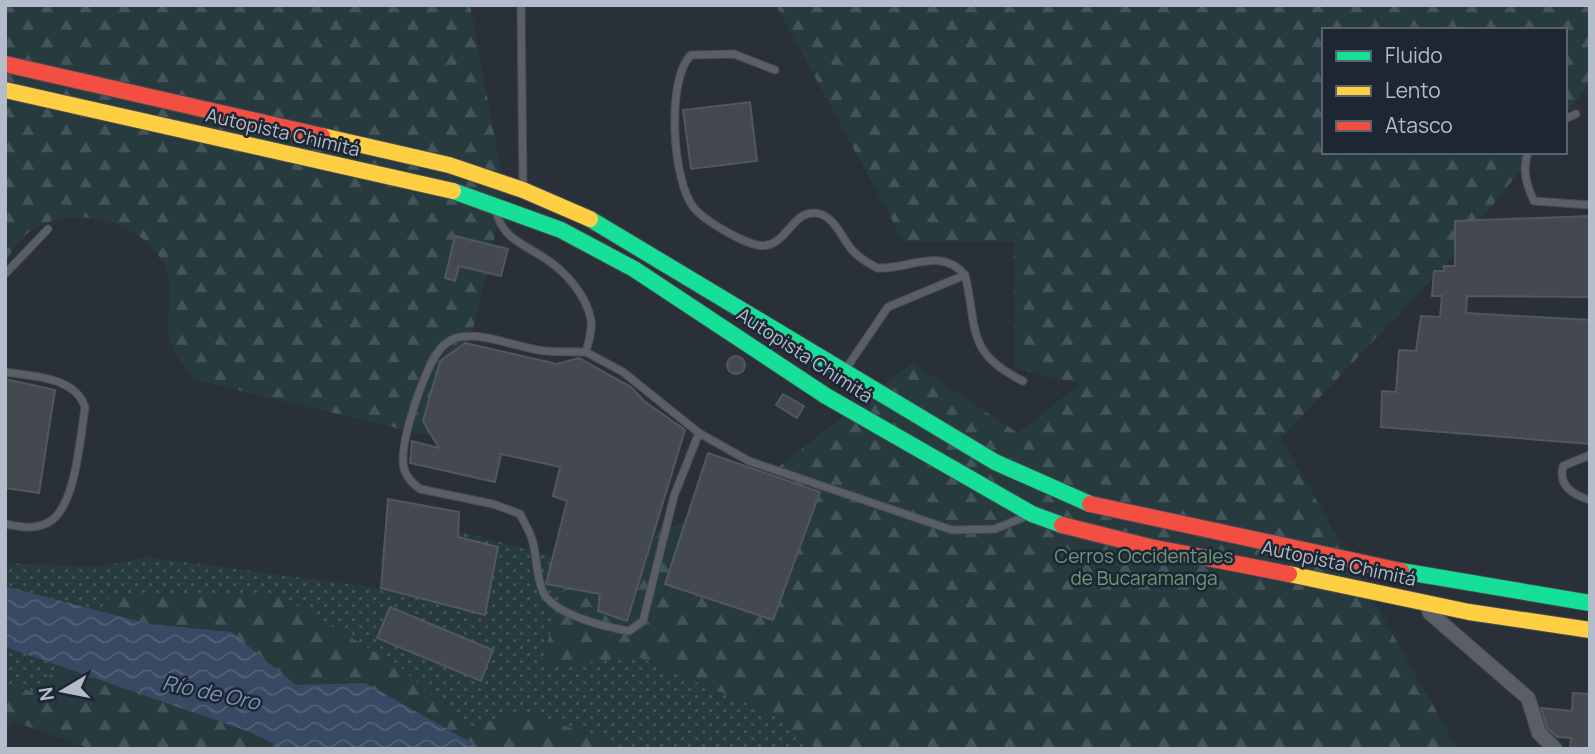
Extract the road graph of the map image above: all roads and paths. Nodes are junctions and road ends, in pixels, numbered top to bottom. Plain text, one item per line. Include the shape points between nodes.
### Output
1 (521, 5) edge
2 (5, 64) edge
3 (775, 70) dead end
4 (5, 90) edge
5 (1576, 114) dead end
6 (1567, 118) edge
7 (1527, 154) edge
8 (523, 190) junction
9 (495, 204) junction
10 (1590, 205) edge
11 (48, 229) dead end
12 (5, 274) edge
13 (965, 275) junction
14 (586, 352) junction
15 (844, 371) junction
16 (5, 372) edge
17 (1023, 381) dead end
18 (699, 433) junction
19 (1590, 455) edge
20 (1590, 500) edge
21 (1032, 514) junction
22 (5, 524) edge
23 (1427, 603) junction
24 (1590, 603) edge
25 (1590, 630) edge
26 (1555, 749) edge

1 - 8 lane
2 - 8 highway, Autopista Chimitá via 449,165
3 - 13 lane via 734,54 691,55 685,61 675,121 679,178 694,208 733,236 760,246 779,242 803,215 816,213 826,217 854,253 877,268 934,259 950,262
4 - 9 highway, Autopista Chimitá
5 - 6 lane
7 - 10 lane via 1524,165 1534,201
8 - 15 highway, Autopista Chimitá via 603,225
9 - 14 lane via 500,224 513,239 546,258 579,291 592,322
9 - 21 highway, Autopista Chimitá via 614,257 826,396
11 - 12 lane
13 - 15 lane via 888,307
13 - 17 lane via 973,332 983,352 1002,371
14 - 18 lane via 623,372
14 - 18 lane via 457,337 438,351 431,363 403,452 404,469 420,489 520,514 531,537 543,592 550,601 603,627 629,631 638,627 674,496
15 - 24 highway, Autopista Chimitá via 995,462 1105,509 1212,528 1432,578
16 - 22 lane via 66,385 82,398 85,408 74,478 60,514 47,524 27,528
18 - 21 lane via 749,461 952,530 995,529
19 - 20 lane via 1572,460 1561,474 1573,495
21 - 23 highway, Autopista Chimitá via 1115,539
23 - 25 highway, Autopista Chimitá
23 - 26 street via 1430,613 1528,698 1539,733

